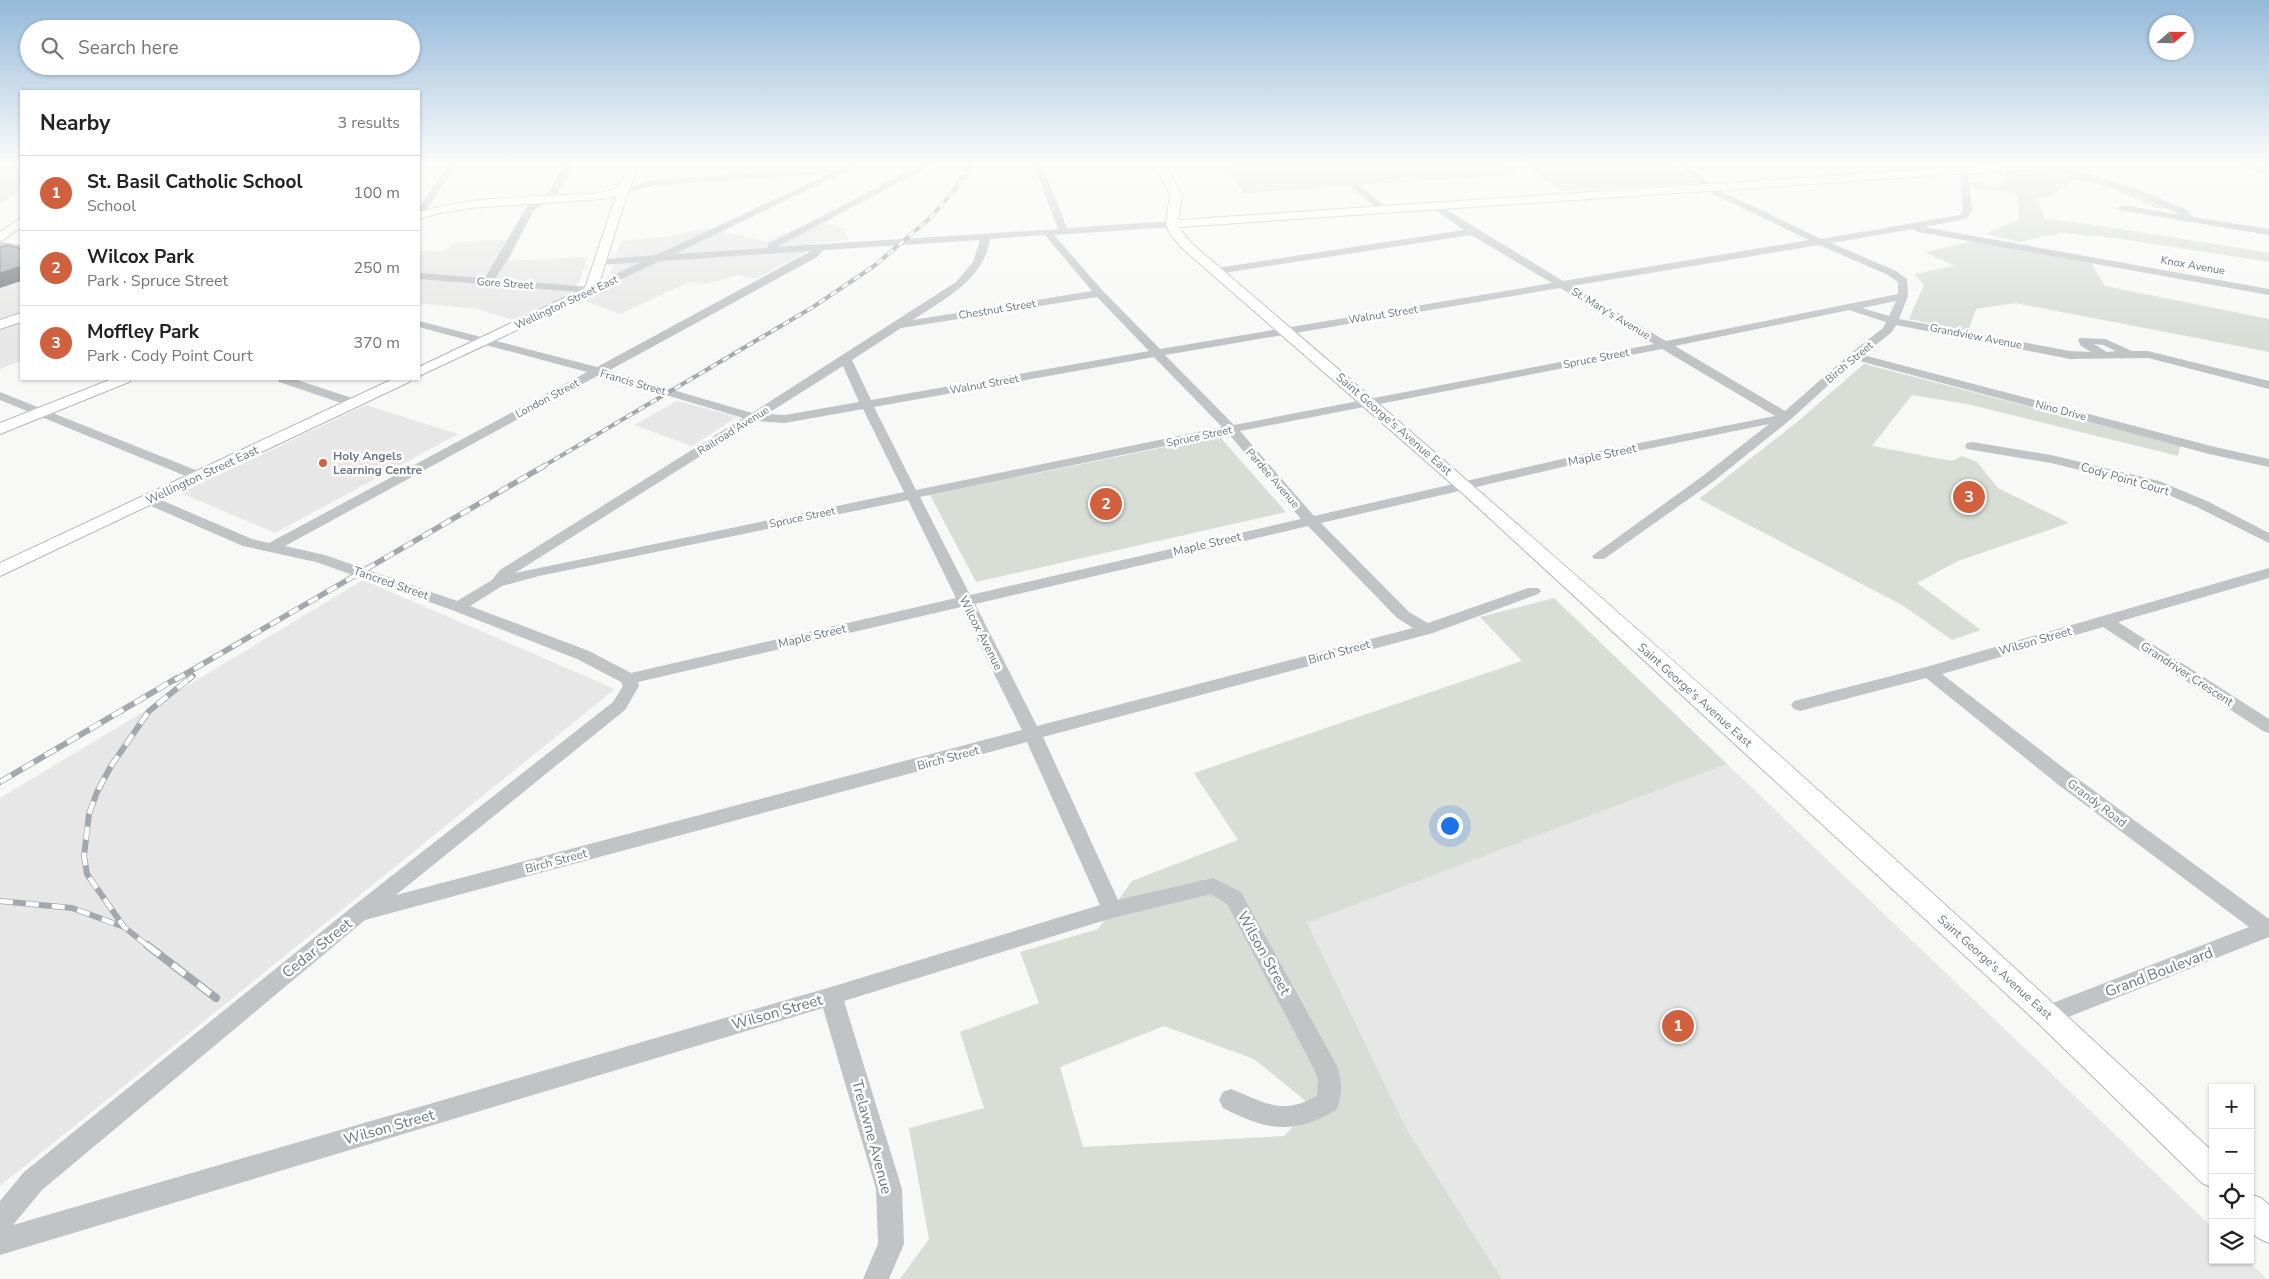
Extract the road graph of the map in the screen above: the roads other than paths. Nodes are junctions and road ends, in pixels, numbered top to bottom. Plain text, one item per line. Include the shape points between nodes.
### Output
1 (523, 222) edge
2 (612, 222) edge
3 (736, 222) edge
4 (820, 222) edge
5 (1060, 222) edge
6 (1207, 222) edge
7 (1458, 222) edge
8 (1778, 222) edge
9 (1934, 222) edge
10 (2211, 222) edge
11 (20, 223) edge
12 (1172, 224) junction
13 (2269, 224) edge
14 (1906, 227) junction
15 (2248, 228) junction
16 (1063, 230) junction
17 (1046, 231) junction
18 (1473, 232) junction
19 (2269, 232) edge
20 (986, 235) junction
21 (0, 238) edge
22 (20, 239) edge
23 (1818, 241) junction
24 (0, 245) edge
25 (822, 246) junction
26 (20, 248) edge
27 (766, 250) junction
28 (659, 258) junction
29 (599, 262) junction
30 (1217, 271) junction
31 (420, 276) edge
32 (488, 281) junction
33 (1561, 283) junction
34 (591, 290) junction
35 (2269, 292) edge
36 (1099, 293) junction
37 (1902, 296) junction
38 (1850, 308) junction
39 (20, 317) edge
40 (1894, 320) junction
41 (420, 324) edge
42 (0, 325) edge
43 (895, 326) junction
44 (1284, 330) junction
45 (482, 341) junction
46 (1664, 345) junction
47 (1158, 353) junction
48 (2129, 353) junction
49 (2104, 355) junction
50 (1854, 356) junction
51 (846, 359) junction
52 (596, 371) junction
53 (420, 372) edge
54 (121, 380) edge
55 (286, 380) edge
56 (402, 380) edge
57 (2269, 385) edge
58 (0, 396) edge
59 (1368, 401) junction
60 (354, 403) junction
61 (867, 405) junction
62 (43, 411) junction
63 (753, 417) junction
64 (1786, 417) junction
65 (0, 429) edge
66 (1231, 429) junction
67 (1972, 446) dead end
68 (2269, 463) edge
69 (198, 476) junction
70 (1465, 486) junction
71 (914, 494) junction
72 (148, 500) junction
73 (1310, 520) junction
74 (2269, 539) edge
75 (271, 548) junction
76 (1598, 556) dead end
77 (0, 570) edge
78 (2269, 573) edge
79 (497, 583) junction
80 (1533, 591) dead end
81 (965, 601) junction
82 (458, 607) junction
83 (2104, 620) junction
84 (1427, 629) junction
85 (1929, 672) junction
86 (629, 679) junction
87 (1800, 705) dead end
88 (2269, 727) edge
89 (1033, 735) junction
90 (1112, 910) junction
91 (359, 913) junction
92 (2268, 929) edge
93 (831, 996) junction
94 (2048, 1015) junction
95 (1231, 1100) dead end
96 (2209, 1169) edge
97 (2254, 1213) edge
98 (0, 1220) edge
99 (2269, 1227) edge
100 (0, 1242) edge
101 (876, 1279) edge

1 - 32 street
2 - 29 main road
3 - 28 street, Wellington Street East
4 - 27 street
5 - 16 street
6 - 12 main road
7 - 18 street, St. Mary's Avenue
8 - 23 street
9 - 14 street, Walnut Street
10 - 15 street
11 - 21 main road
12 - 16 street
12 - 30 main road, Saint George's Avenue East via 1187,246
13 - 15 street
14 - 23 street, Walnut Street
14 - 35 street, Knox Avenue
15 - 19 street
16 - 17 street
17 - 20 street
17 - 36 street, Pardee Avenue
18 - 30 street
18 - 33 street, St. Mary's Avenue
20 - 25 street
20 - 43 street, Railroad Avenue via 984,250 972,272 960,284
21 - 22 street
23 - 33 street, Walnut Street
23 - 37 street via 1892,273 1903,281
24 - 26 street
25 - 27 street
25 - 52 street, London Street via 813,255
27 - 28 street
28 - 29 street
28 - 34 street, Wellington Street East
29 - 34 main road
30 - 44 main road, Saint George's Avenue East
31 - 32 street, Gore Street
32 - 34 street, Gore Street
33 - 44 street, Walnut Street
33 - 46 street, St. Mary's Avenue
34 - 45 main road, Wellington Street East
36 - 43 street, Chestnut Street
36 - 47 street, Pardee Avenue
37 - 38 street, Spruce Street
37 - 40 street, Birch Street
38 - 40 street, Grandview Avenue
38 - 46 street, Spruce Street
39 - 42 main road
40 - 49 street, Grandview Avenue via 2070,355
40 - 50 street, Birch Street via 1888,330
41 - 45 street, Francis Street
43 - 51 street, Railroad Avenue
44 - 47 street, Walnut Street
44 - 59 main road, Saint George's Avenue East
45 - 52 street, Francis Street
45 - 53 main road, Wellington Street East
46 - 59 street, Spruce Street
46 - 64 street, St. Mary's Avenue
47 - 61 street, Walnut Street
47 - 66 street, Pardee Avenue
48 - 49 street, Grandview Avenue
48 - 49 street, Grandview Avenue via 2105,342 2084,340 2085,344
48 - 57 street, Grandview Avenue
50 - 64 street, Birch Street
50 - 68 street, Nino Drive
51 - 61 street, Wilcox Avenue
51 - 63 street, Railroad Avenue
52 - 63 street, Francis Street
52 - 75 street, London Street
54 - 62 main road
55 - 60 street
56 - 60 main road, Wellington Street East
58 - 62 street
59 - 66 street, Spruce Street
59 - 70 main road, Saint George's Avenue East
60 - 69 main road, Wellington Street East
61 - 63 street, Walnut Street via 785,420
61 - 71 street, Wilcox Avenue
62 - 65 main road
62 - 69 street
63 - 79 street, Railroad Avenue via 505,573
64 - 70 street, Maple Street
64 - 76 street, Birch Street via 1709,478
66 - 71 street, Spruce Street
66 - 73 street, Pardee Avenue
67 - 74 street, Cody Point Court via 2051,459 2154,484 2202,504
69 - 72 main road, Wellington Street East
70 - 73 street, Maple Street
70 - 94 main road, Saint George's Avenue East
71 - 79 street, Spruce Street
71 - 81 street, Wilcox Avenue
72 - 75 street, Tancred Street via 248,543
72 - 77 main road, Wellington Street East
73 - 81 street, Maple Street
73 - 84 street, Pardee Avenue via 1404,614
75 - 82 street, Tancred Street via 320,558
78 - 83 street, Wilson Street
79 - 82 street, Railroad Avenue
80 - 84 street, Birch Street
81 - 86 street, Maple Street
81 - 89 street, Wilcox Avenue
82 - 86 street, Tancred Street via 583,655
83 - 85 street, Wilson Street
83 - 88 street, Grandriver Crescent
84 - 89 street, Birch Street
85 - 87 street, Wilson Street
85 - 92 street, Grandy Road via 2068,781
86 - 91 street, Cedar Street via 631,686 619,706
89 - 90 street, Wilcox Avenue
89 - 91 street, Birch Street
90 - 93 street, Wilson Street
90 - 95 street, Wilson Street via 1213,886 1234,898 1330,1080 1328,1102 1310,1114 1287,1119 1255,1112
91 - 98 street, Cedar Street via 33,1181
92 - 94 street, Grand Boulevard
93 - 100 street, Wilson Street
93 - 101 street, Trelawne Avenue via 889,1190 891,1244
94 - 96 main road, Saint George's Avenue East
97 - 99 main road

